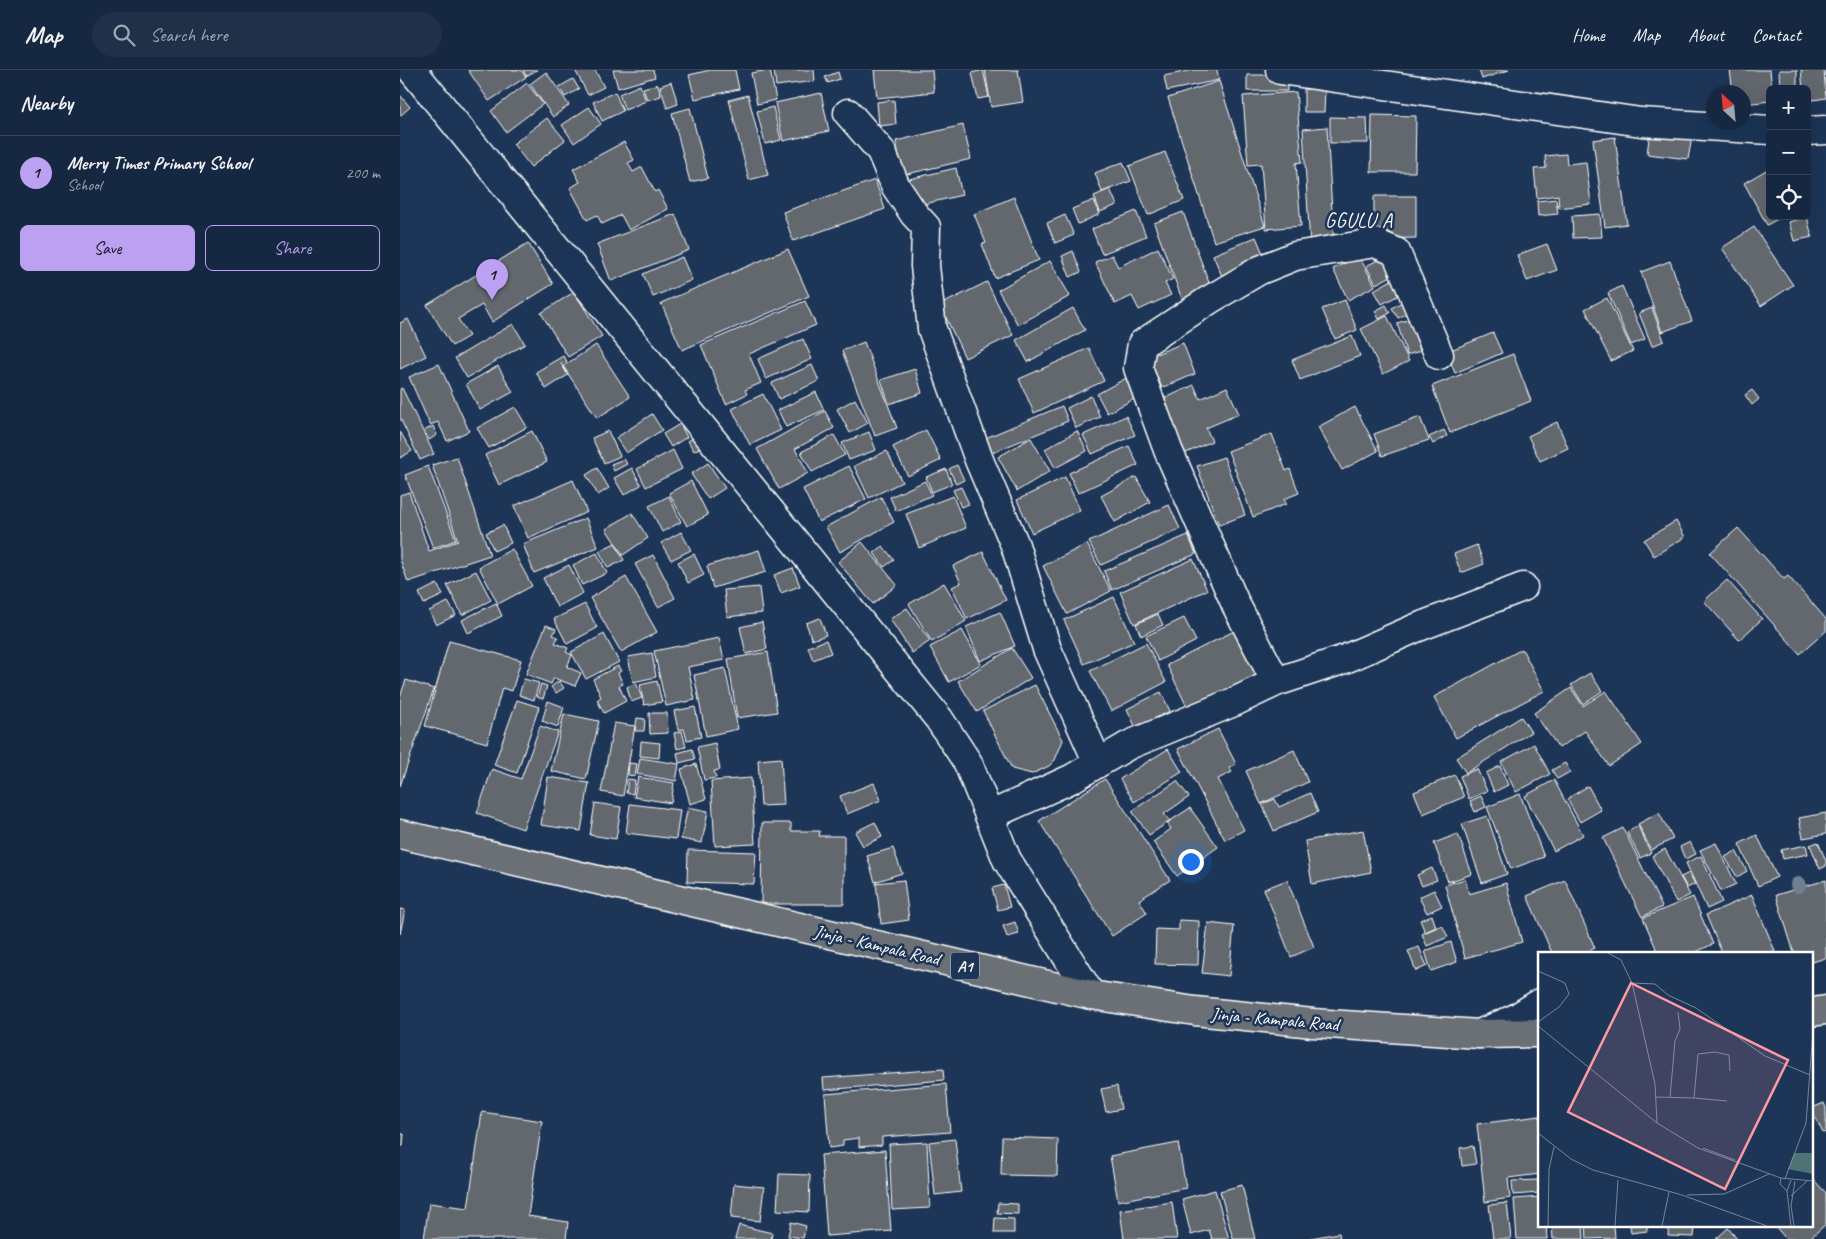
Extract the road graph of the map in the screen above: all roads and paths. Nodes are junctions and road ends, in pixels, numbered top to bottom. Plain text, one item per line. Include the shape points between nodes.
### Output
1 (412, 70) edge
2 (1280, 70) edge
3 (848, 113) dead end
4 (1766, 130) edge
5 (1826, 130) edge
6 (1811, 131) edge
7 (1439, 355) dead end
8 (1523, 587) dead end
9 (1276, 682) junction
10 (1098, 763) junction
11 (989, 816) junction
12 (400, 834) edge
13 (1091, 995) junction
14 (1538, 1004) edge
15 (1538, 1033) edge
16 (1479, 1034) junction

1 - 11 street via 939,719 968,763
2 - 4 street via 1640,122
3 - 10 street via 881,151 896,187 926,227 925,266 932,329 979,460 1015,545 1047,650
5 - 6 street
7 - 9 street via 1396,252 1375,244 1295,256 1260,270 1142,344 1138,368 1168,450 1236,605
8 - 9 street via 1345,659
9 - 10 street via 1129,745
10 - 11 street via 1071,779
11 - 13 street via 1007,860
12 - 13 highway, Jinja - Kampala Road / A1
13 - 16 highway, Jinja - Kampala Road / A1 via 1195,1011 1313,1023
14 - 16 street
15 - 16 highway, Jinja - Kampala Road / A1

